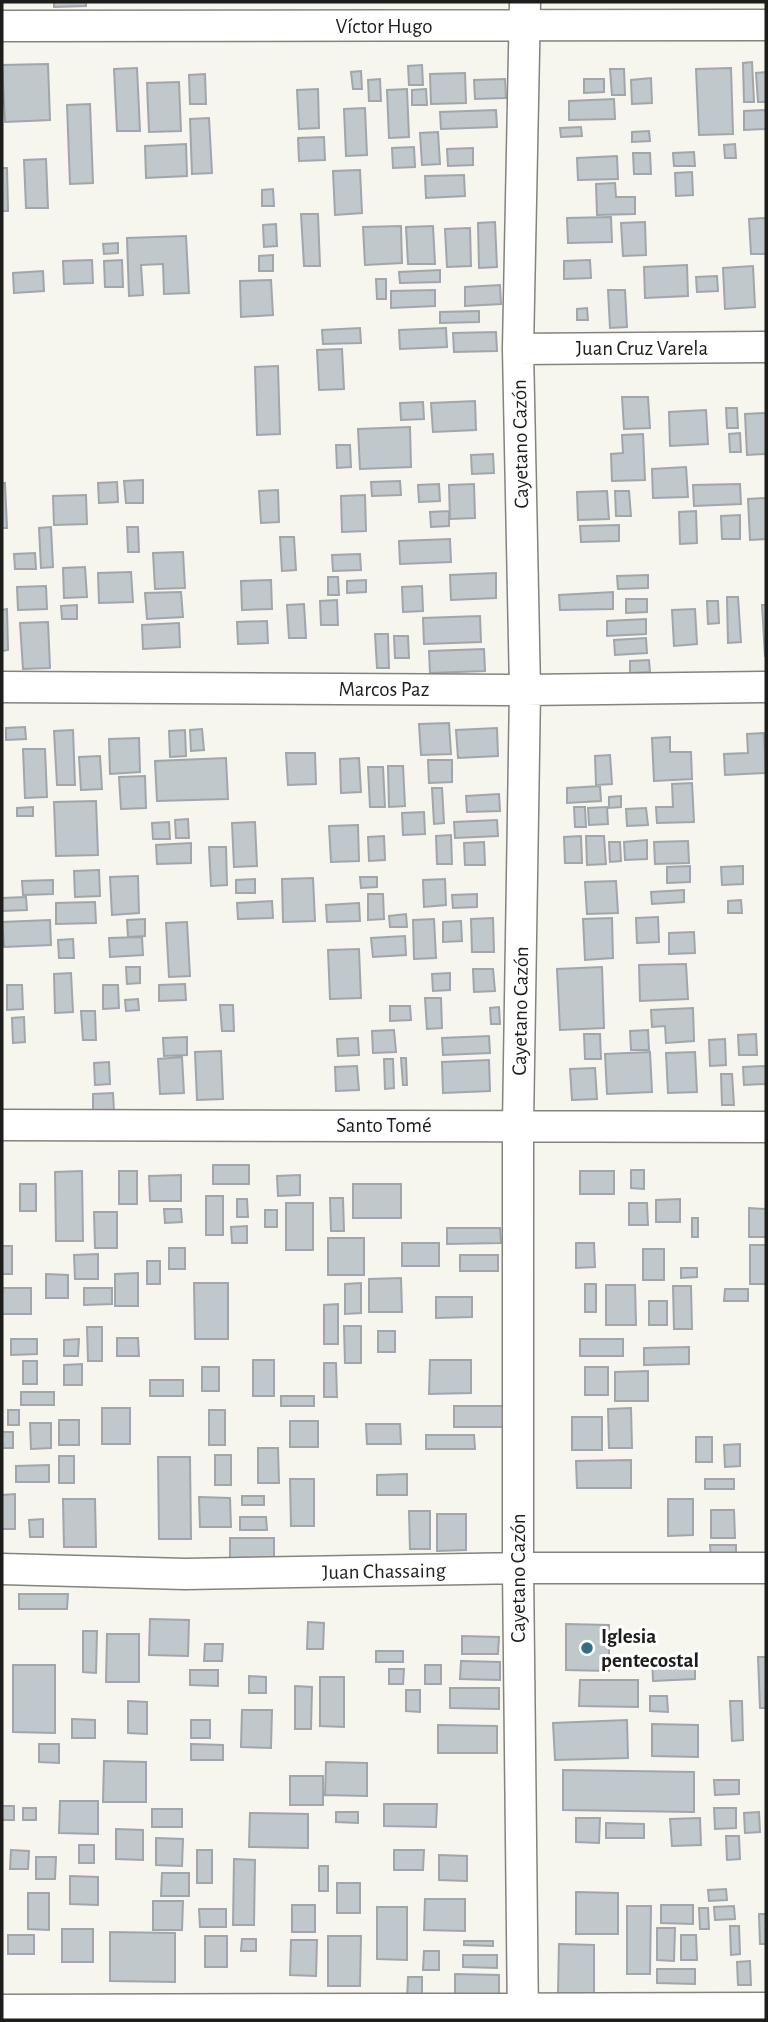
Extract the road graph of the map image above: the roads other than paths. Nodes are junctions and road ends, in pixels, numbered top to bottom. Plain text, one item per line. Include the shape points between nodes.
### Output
1 (525, 14) edge
2 (766, 25) edge
3 (2, 26) edge
4 (766, 347) edge
5 (519, 349) junction
6 (2, 687) edge
7 (766, 687) edge
8 (525, 690) junction
9 (2, 1125) edge
10 (518, 1125) junction
11 (766, 1127) edge
12 (518, 1568) junction
13 (766, 1568) edge
14 (2, 1569) edge
15 (766, 2008) edge
16 (2, 2010) edge
17 (523, 2015) edge

1 - 2 street, Víctor Hugo
1 - 3 street, Víctor Hugo
1 - 5 street, Cayetano Cazón
4 - 5 street, Juan Cruz Varela
5 - 8 street, Cayetano Cazón
6 - 8 street, Marcos Paz
7 - 8 street, Marcos Paz
8 - 10 street, Cayetano Cazón
9 - 10 street, Santo Tomé
10 - 11 street, Santo Tomé
10 - 12 street, Cayetano Cazón
12 - 13 street, Juan Chassaing
12 - 14 street, Juan Chassaing via 185,1574
12 - 17 street, Cayetano Cazón
15 - 17 street
16 - 17 street

